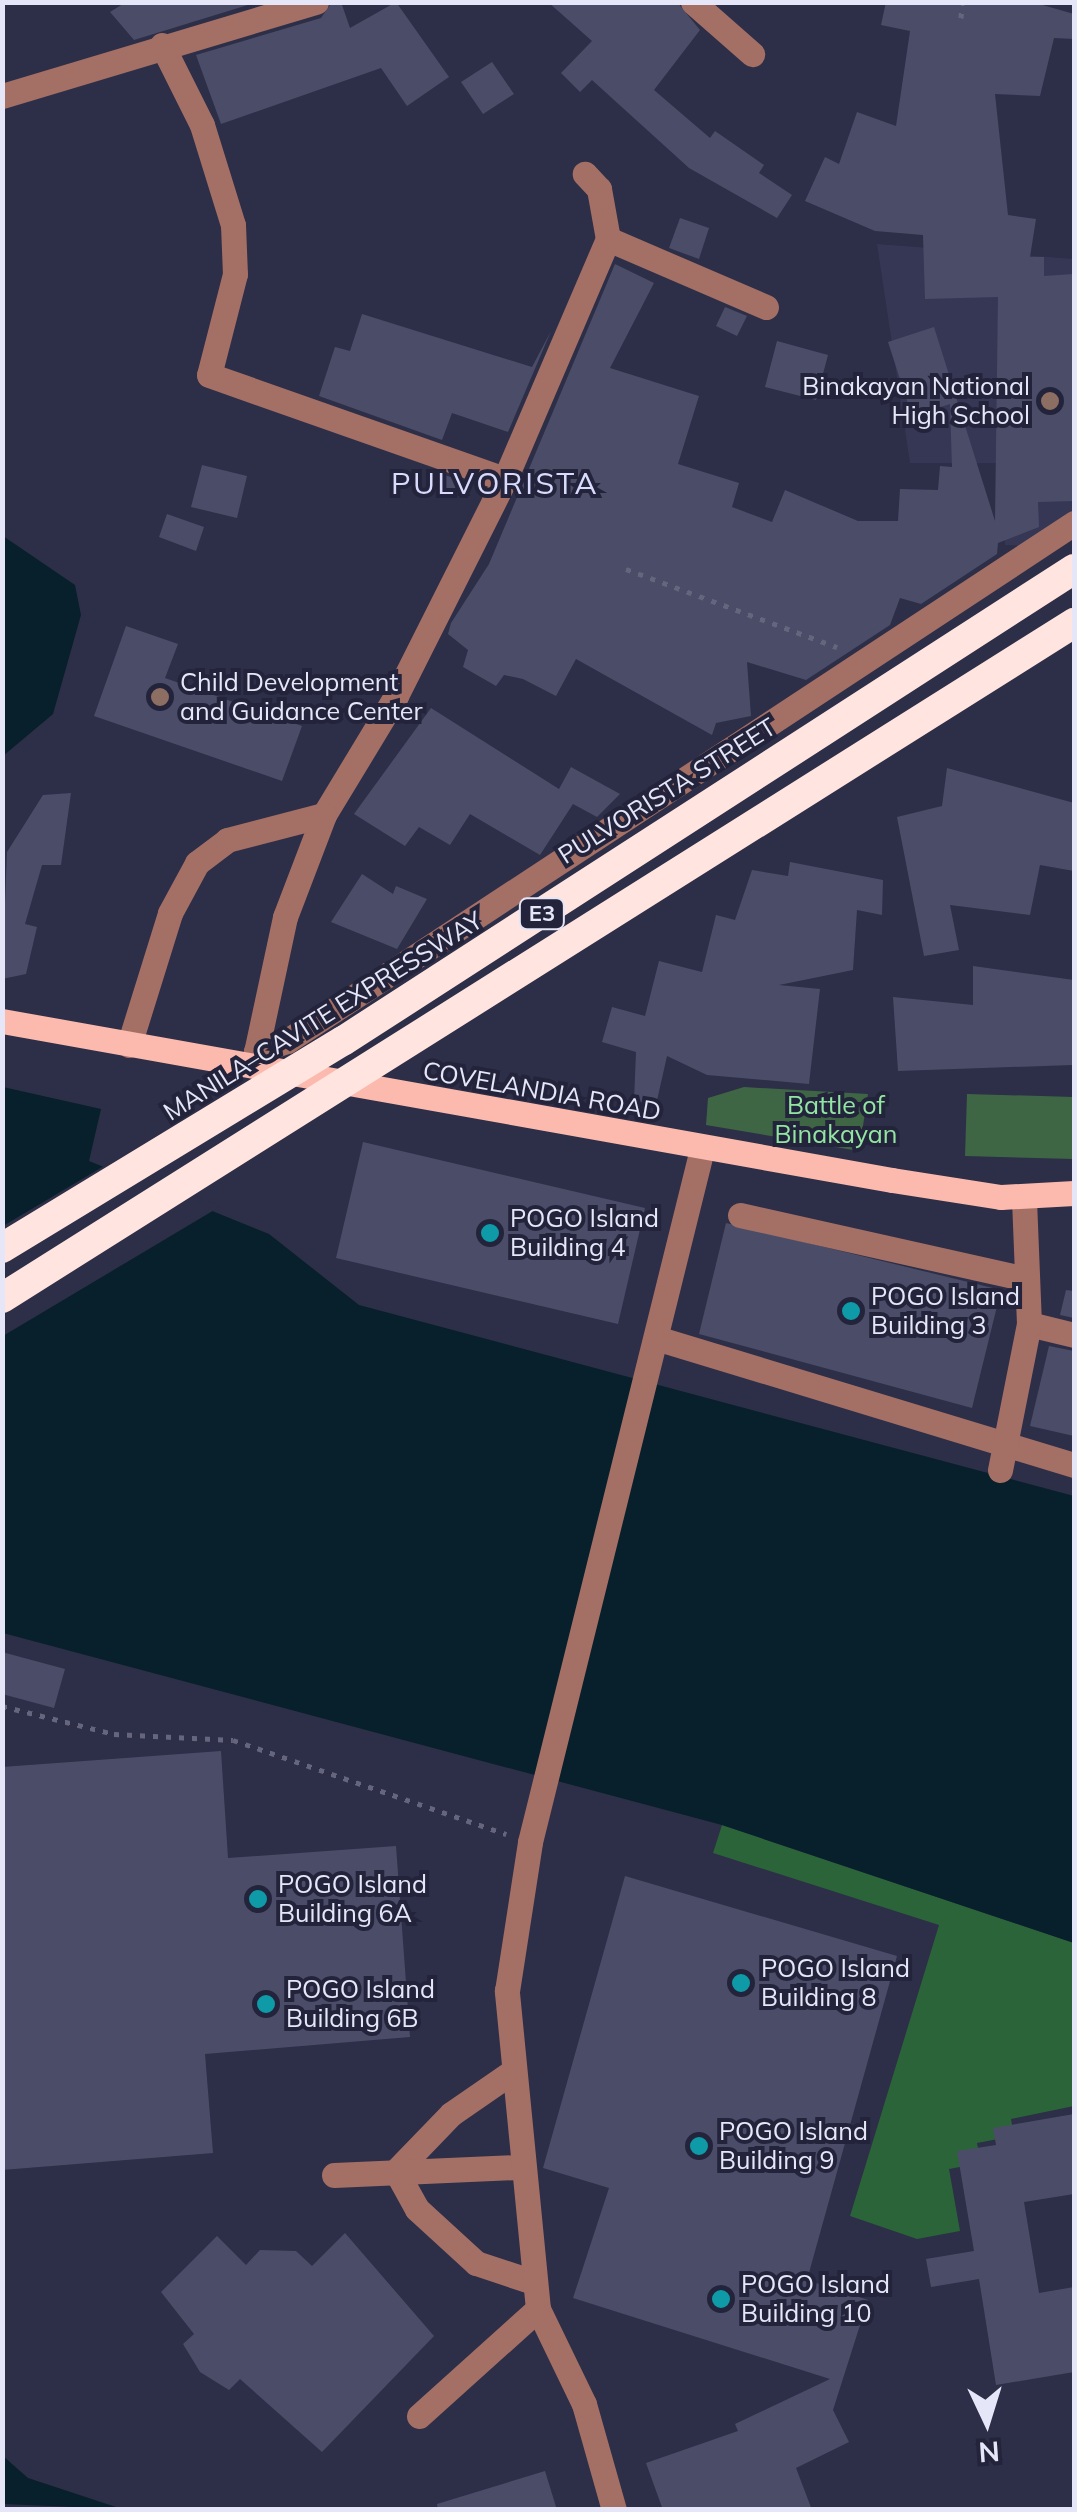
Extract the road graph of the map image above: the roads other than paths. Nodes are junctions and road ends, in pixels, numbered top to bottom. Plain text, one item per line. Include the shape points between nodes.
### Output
1 (316, 2) edge
2 (693, 2) edge
3 (162, 44) junction
4 (752, 54) dead end
5 (2, 96) edge
6 (584, 174) dead end
7 (608, 239) junction
8 (766, 308) dead end
9 (506, 479) junction
10 (1074, 523) edge
11 (1074, 569) edge
12 (1074, 623) edge
13 (324, 815) junction
14 (2, 1021) edge
15 (129, 1045) junction
16 (254, 1058) junction
17 (702, 1150) junction
18 (1074, 1193) edge
19 (1024, 1197) junction
20 (740, 1215) dead end
21 (2, 1248) edge
22 (1026, 1279) junction
23 (2, 1298) edge
24 (1029, 1324) junction
25 (1074, 1334) edge
26 (656, 1338) junction
27 (1001, 1458) junction
28 (1074, 1465) edge
29 (509, 2074) junction
30 (519, 2167) junction
31 (396, 2171) junction
32 (334, 2176) dead end
33 (533, 2282) junction
34 (538, 2309) junction
35 (419, 2416) dead end
36 (614, 2510) edge

1 - 3 street
2 - 4 street
3 - 5 street
3 - 9 street via 202,125 233,225 235,274 209,374
6 - 7 street via 599,189
7 - 8 street
7 - 9 street
9 - 13 street via 396,696
10 - 16 street, PULVORISTA STREET
11 - 21 highway, MANILA–CAVITE EXPRESSWAY / E3 via 343,1041
12 - 23 highway, E3
13 - 15 street via 227,840 197,864 170,913
13 - 16 street via 286,917
14 - 15 main road, COVELANDIA ROAD
15 - 16 main road, COVELANDIA ROAD
16 - 17 main road, COVELANDIA ROAD
17 - 19 main road, COVELANDIA ROAD
17 - 26 street
18 - 19 main road, COVELANDIA ROAD
19 - 22 street
20 - 22 street
22 - 24 street
24 - 25 street
24 - 27 street
26 - 27 street
26 - 29 street via 530,1842 507,1991
27 - 28 street
29 - 30 street
29 - 31 street via 452,2114
30 - 31 street
30 - 33 street
31 - 32 street
31 - 33 street via 417,2210 476,2263
33 - 34 street
34 - 35 street
34 - 36 street via 584,2404

